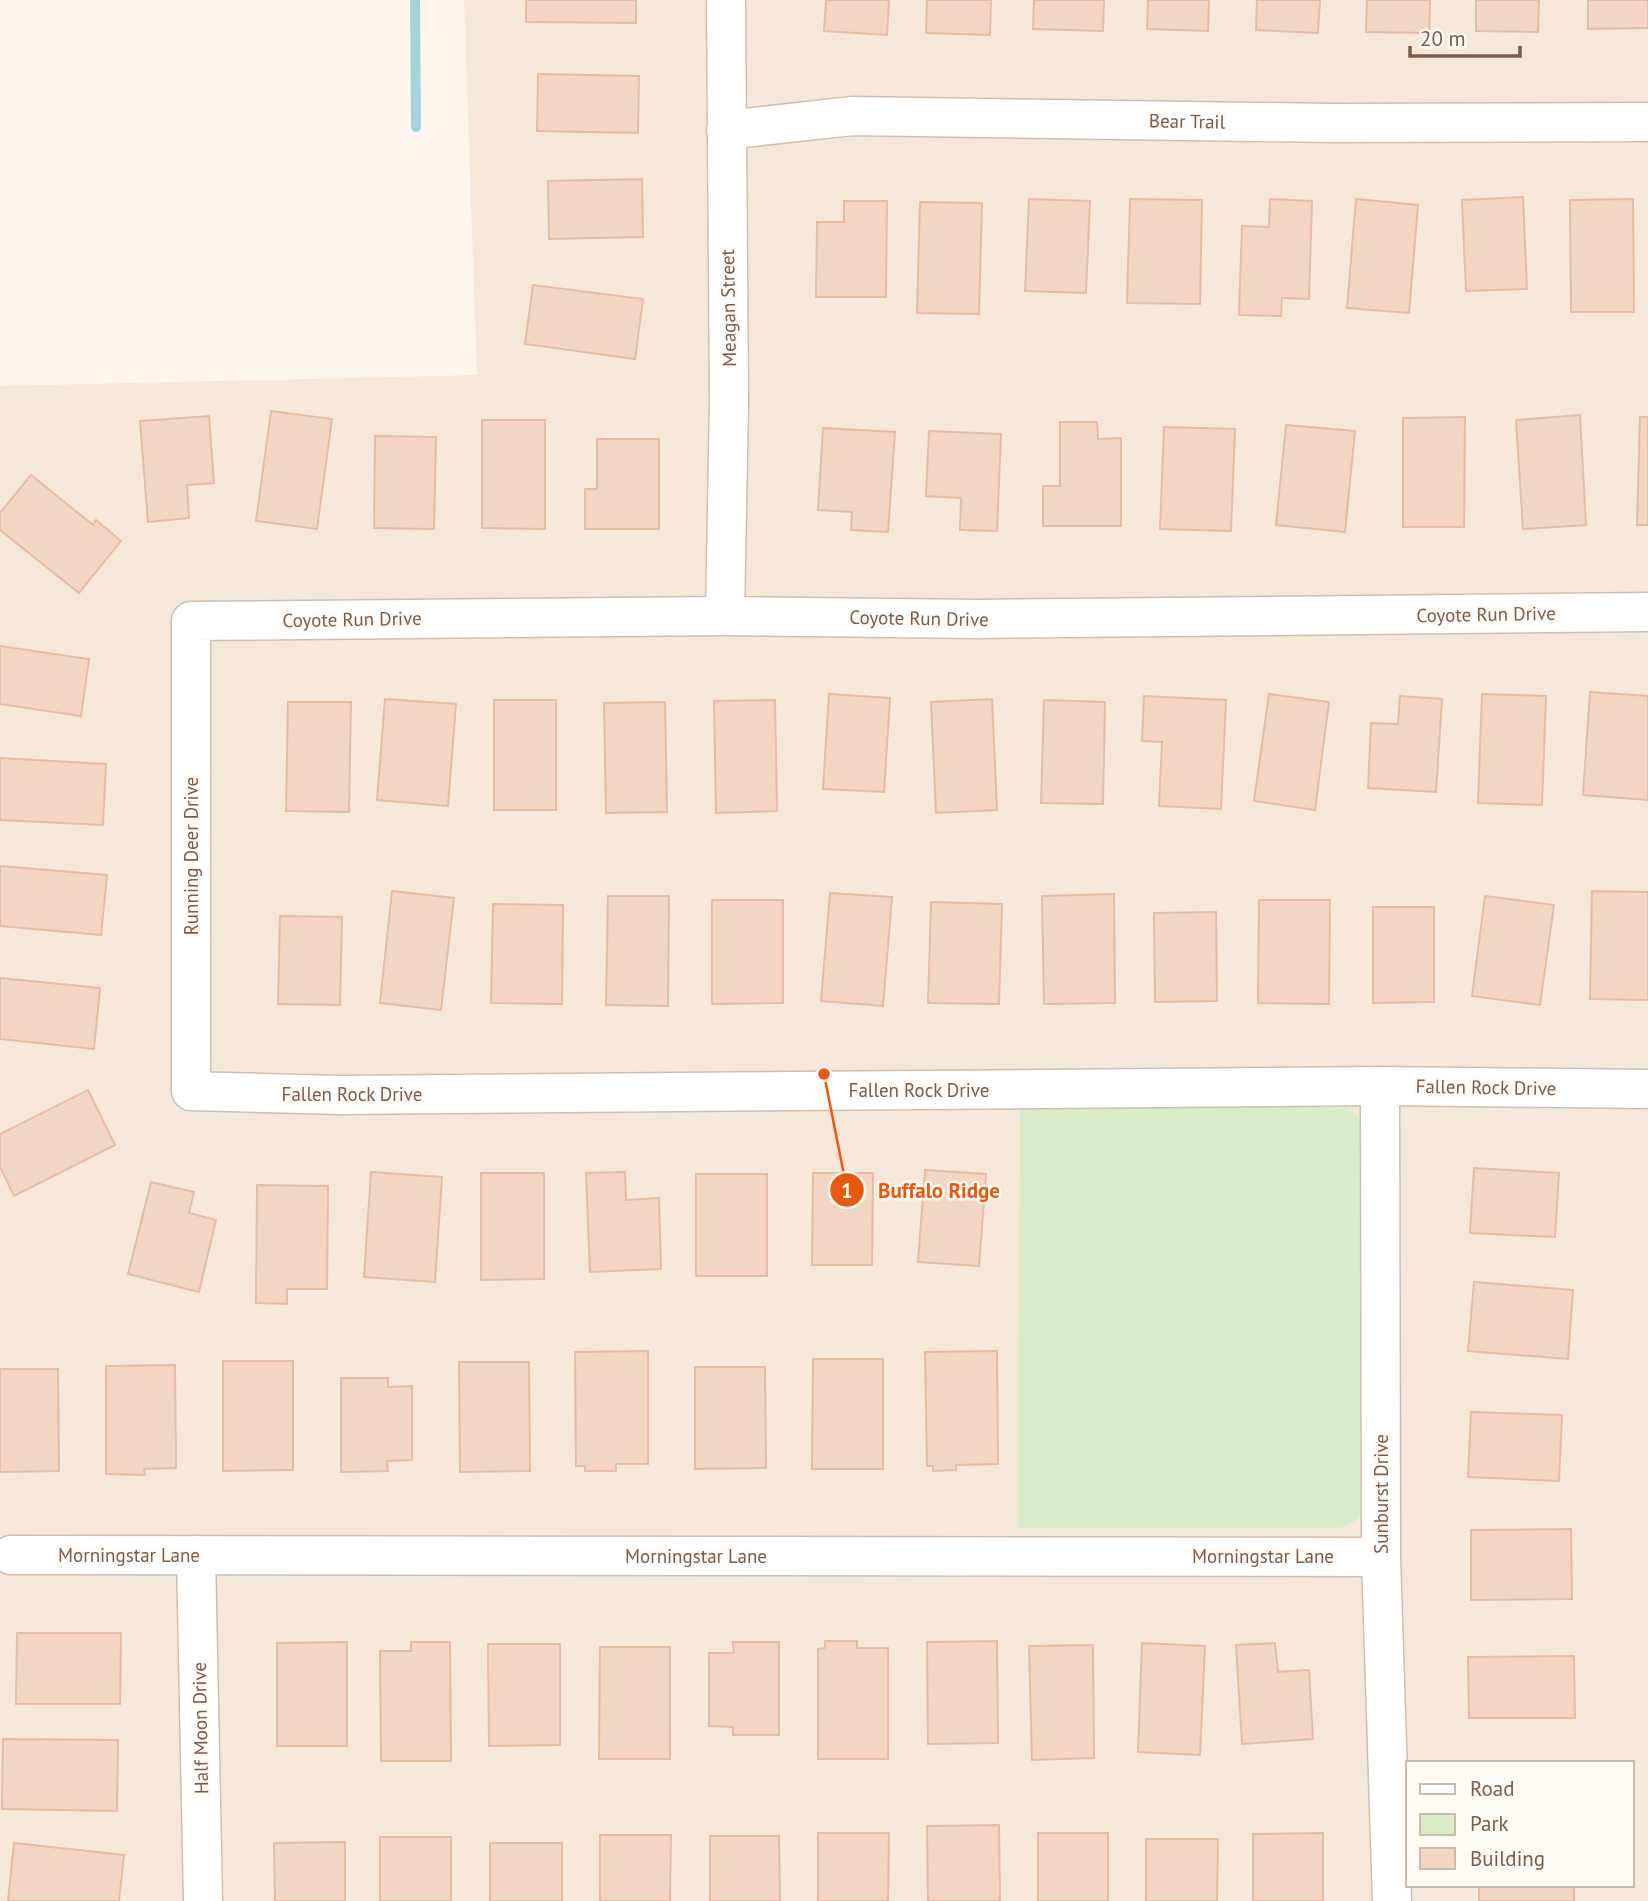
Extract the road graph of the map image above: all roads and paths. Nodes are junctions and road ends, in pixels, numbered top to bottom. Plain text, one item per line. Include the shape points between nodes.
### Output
1 (726, 0) edge
2 (1648, 122) edge
3 (726, 130) junction
4 (1648, 612) edge
5 (725, 615) junction
6 (191, 621) joint
7 (1380, 1086) junction
8 (1648, 1089) edge
9 (191, 1091) joint
10 (11, 1555) dead end
11 (197, 1555) junction
12 (1381, 1557) junction
13 (203, 1901) edge
14 (1391, 1901) edge

1 - 3 street, Meagan Street
2 - 3 street, Bear Trail via 852,116
3 - 5 street, Meagan Street via 729,401
4 - 5 street, Coyote Run Drive via 978,619
5 - 6 street, Coyote Run Drive
6 - 9 street, Running Deer Drive
7 - 8 street, Fallen Rock Drive
7 - 9 street, Fallen Rock Drive via 354,1095
7 - 12 street, Sunburst Drive
10 - 11 street, Morningstar Lane
11 - 12 street, Morningstar Lane
11 - 13 street, Half Moon Drive
12 - 14 street, Sunburst Drive

